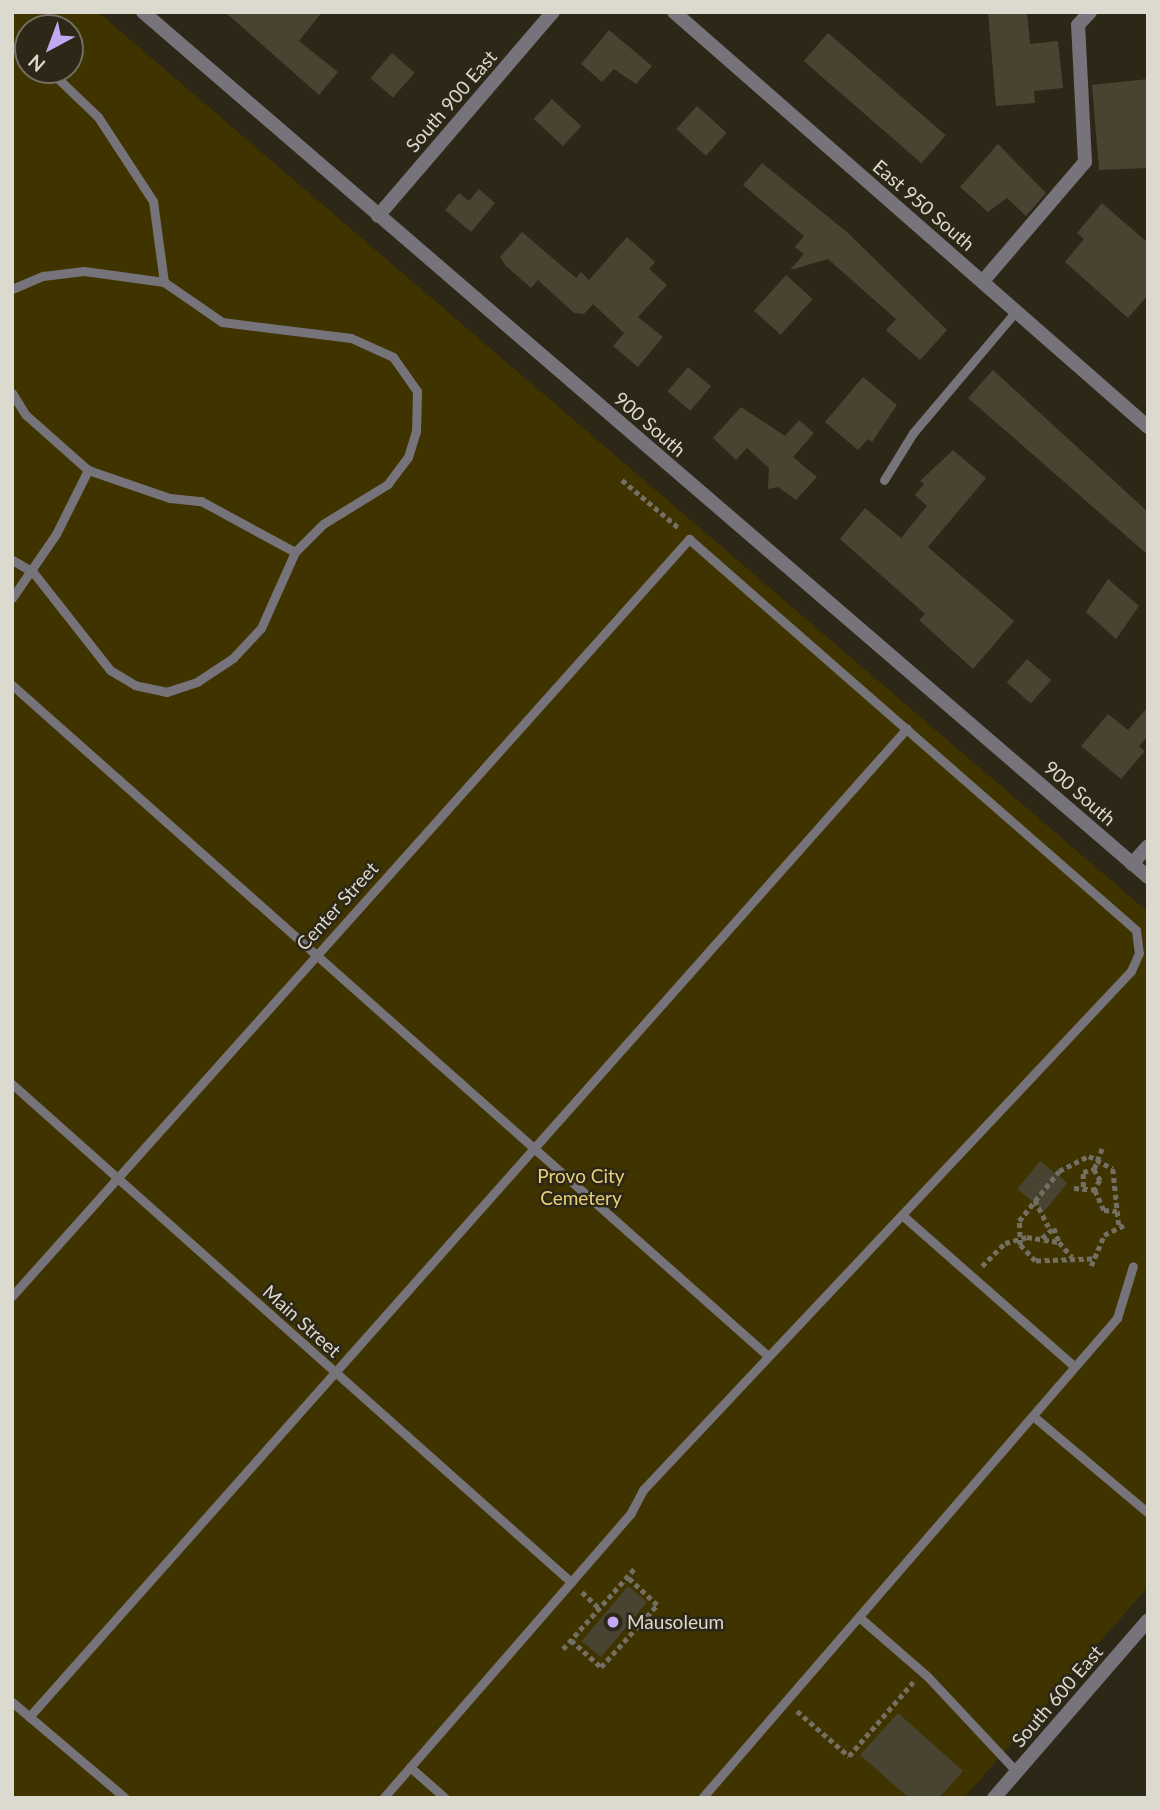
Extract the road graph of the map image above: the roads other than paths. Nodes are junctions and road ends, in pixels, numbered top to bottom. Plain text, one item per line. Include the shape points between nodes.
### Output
1 (143, 12) edge
2 (553, 12) edge
3 (674, 12) edge
4 (1090, 12) edge
5 (64, 84) edge
6 (378, 216) junction
7 (983, 281) junction
8 (164, 282) junction
9 (12, 289) edge
10 (1016, 311) junction
11 (12, 393) edge
12 (1148, 427) edge
13 (89, 470) junction
14 (884, 480) dead end
15 (295, 552) junction
16 (12, 560) edge
17 (33, 572) junction
18 (12, 598) edge
19 (12, 685) edge
20 (907, 728) junction
21 (1148, 846) edge
22 (1132, 864) junction
23 (1148, 877) edge
24 (315, 956) junction
25 (12, 1084) edge
26 (533, 1150) junction
27 (118, 1176) junction
28 (902, 1215) junction
29 (1133, 1266) dead end
30 (12, 1296) edge
31 (767, 1355) junction
32 (1074, 1366) junction
33 (336, 1376) junction
34 (1033, 1416) junction
35 (1148, 1513) edge
36 (571, 1582) junction
37 (859, 1616) junction
38 (1148, 1620) edge
39 (12, 1702) edge
40 (29, 1717) junction
41 (410, 1767) junction
42 (1017, 1772) junction
43 (125, 1798) edge
44 (383, 1798) edge
45 (445, 1798) edge
46 (702, 1798) edge
47 (995, 1798) edge

1 - 6 street, 900 South
2 - 6 street, South 900 East
3 - 7 street, East 950 South
4 - 7 street via 1079,25 1085,162
5 - 8 lane via 98,117 153,201
6 - 22 street, 900 South
7 - 10 street, East 950 South
8 - 9 lane via 84,271 43,276
8 - 15 lane via 222,322 351,338 409,371 416,391 416,431 408,457 388,485 323,524
10 - 12 street, East 950 South
10 - 14 lane via 913,433
11 - 13 lane via 26,415
13 - 15 lane via 170,498 201,501
13 - 17 lane
15 - 17 lane via 261,628 224,664 166,692 110,670
16 - 17 lane
17 - 18 lane
19 - 24 lane
20 - 24 lane, Center Street via 689,539
20 - 26 lane
20 - 28 lane via 1123,916 1139,940 1132,971
21 - 22 street
22 - 23 street, 900 South
24 - 26 lane
24 - 27 lane, Center Street
25 - 27 lane, Main Street
26 - 31 lane
26 - 33 lane
27 - 30 lane, Center Street
27 - 33 lane, Main Street
28 - 31 lane
28 - 32 lane
29 - 32 lane via 1117,1318
31 - 36 lane via 643,1490
32 - 34 lane
33 - 36 lane, Main Street
33 - 40 lane
34 - 35 lane
34 - 37 lane
36 - 41 lane
37 - 42 lane via 922,1671
37 - 46 lane
38 - 42 street, South 600 East
39 - 40 lane
40 - 43 lane
41 - 44 lane
41 - 45 lane
42 - 47 street, South 600 East

